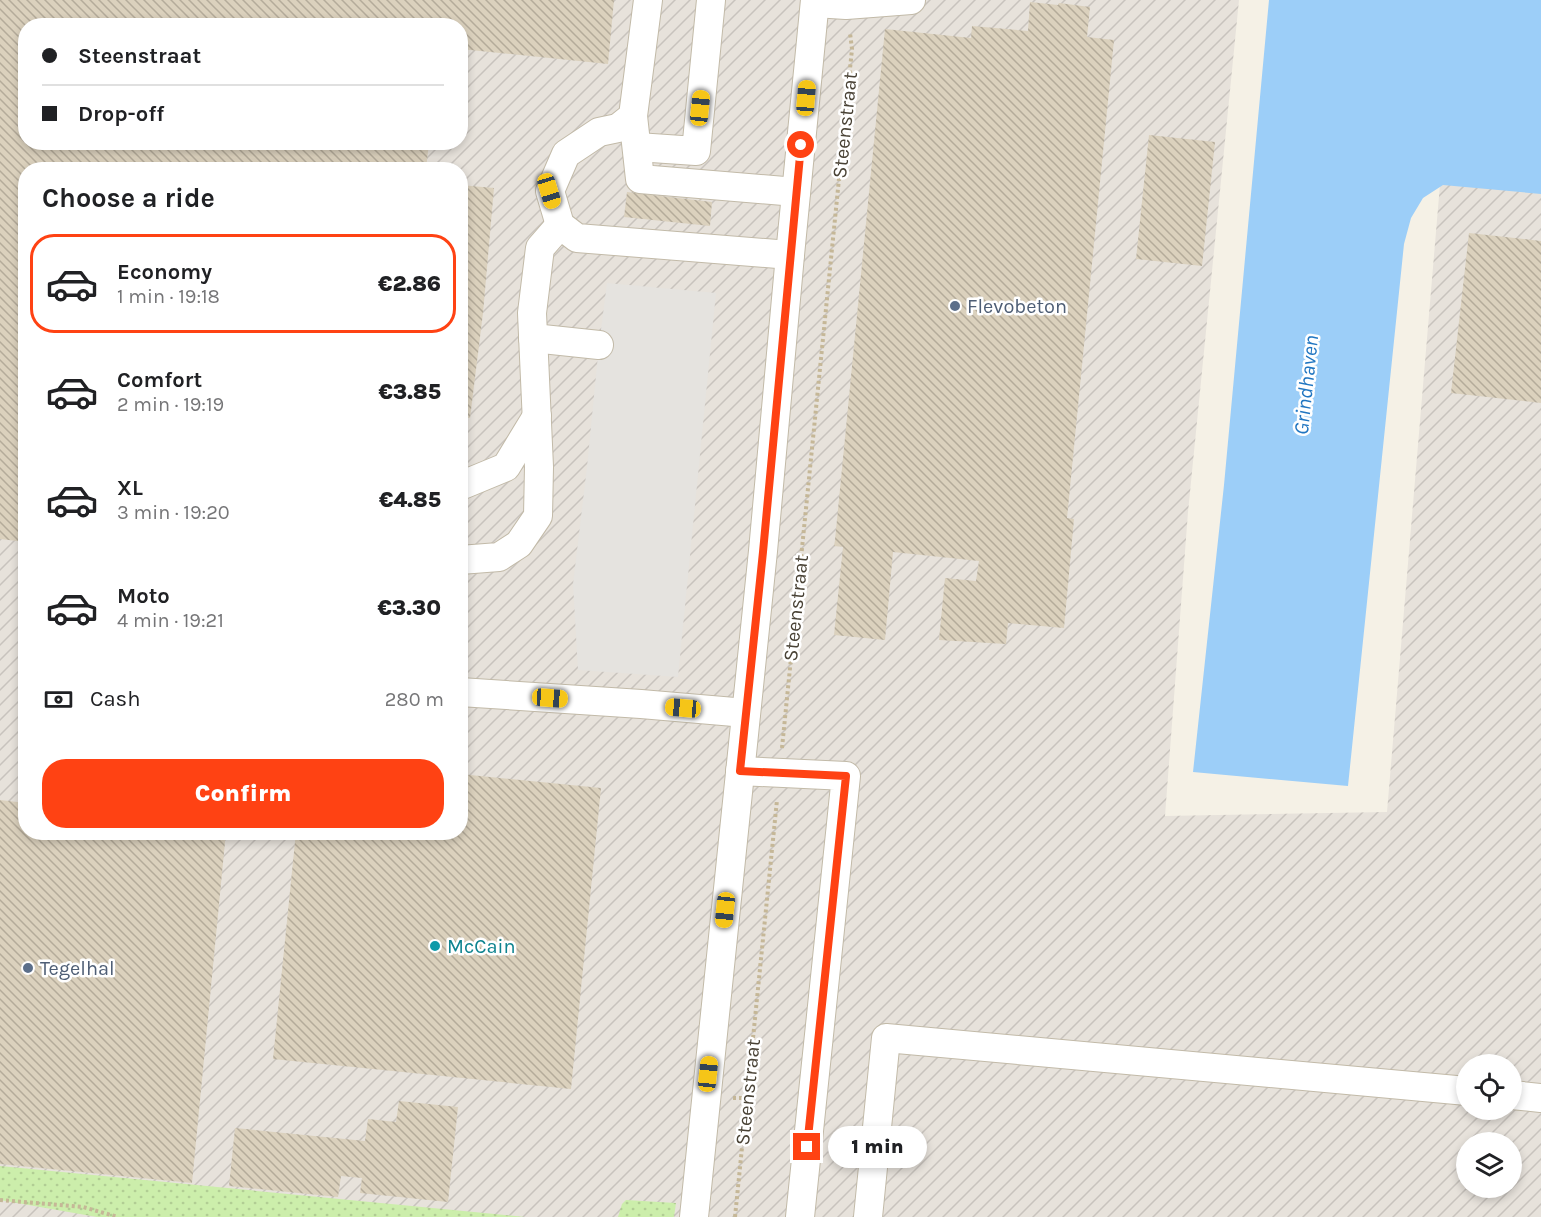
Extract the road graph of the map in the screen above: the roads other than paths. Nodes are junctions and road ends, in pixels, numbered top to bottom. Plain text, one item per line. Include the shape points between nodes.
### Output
1 (648, 0) edge
2 (711, 0) edge
3 (911, 0) edge
4 (815, 2) edge
5 (633, 116) junction
6 (637, 147) junction
7 (796, 192) junction
8 (560, 225) junction
9 (790, 255) junction
10 (533, 339) junction
11 (599, 345) dead end
12 (537, 416) junction
13 (468, 483) edge
14 (468, 559) edge
15 (468, 693) edge
16 (746, 713) junction
17 (740, 771) junction
18 (1456, 1090) edge
19 (1522, 1096) edge
20 (1541, 1098) edge
21 (694, 1217) edge
22 (800, 1217) edge
23 (868, 1217) edge

1 - 5 street
2 - 6 street via 696,151
3 - 4 street via 846,5
4 - 7 street, Steenstraat
5 - 6 street
5 - 8 street via 618,128 599,132 566,154 549,191
6 - 7 street via 640,179
7 - 9 street, Steenstraat
8 - 9 street via 577,238
8 - 10 street via 540,248
9 - 16 street, Steenstraat
10 - 11 street
10 - 12 street
12 - 13 street via 506,466
12 - 14 street via 538,516 519,544 499,557
15 - 16 street
16 - 17 street, Steenstraat
17 - 21 street, Steenstraat
17 - 22 street via 846,776
18 - 23 street via 886,1038
19 - 20 street

